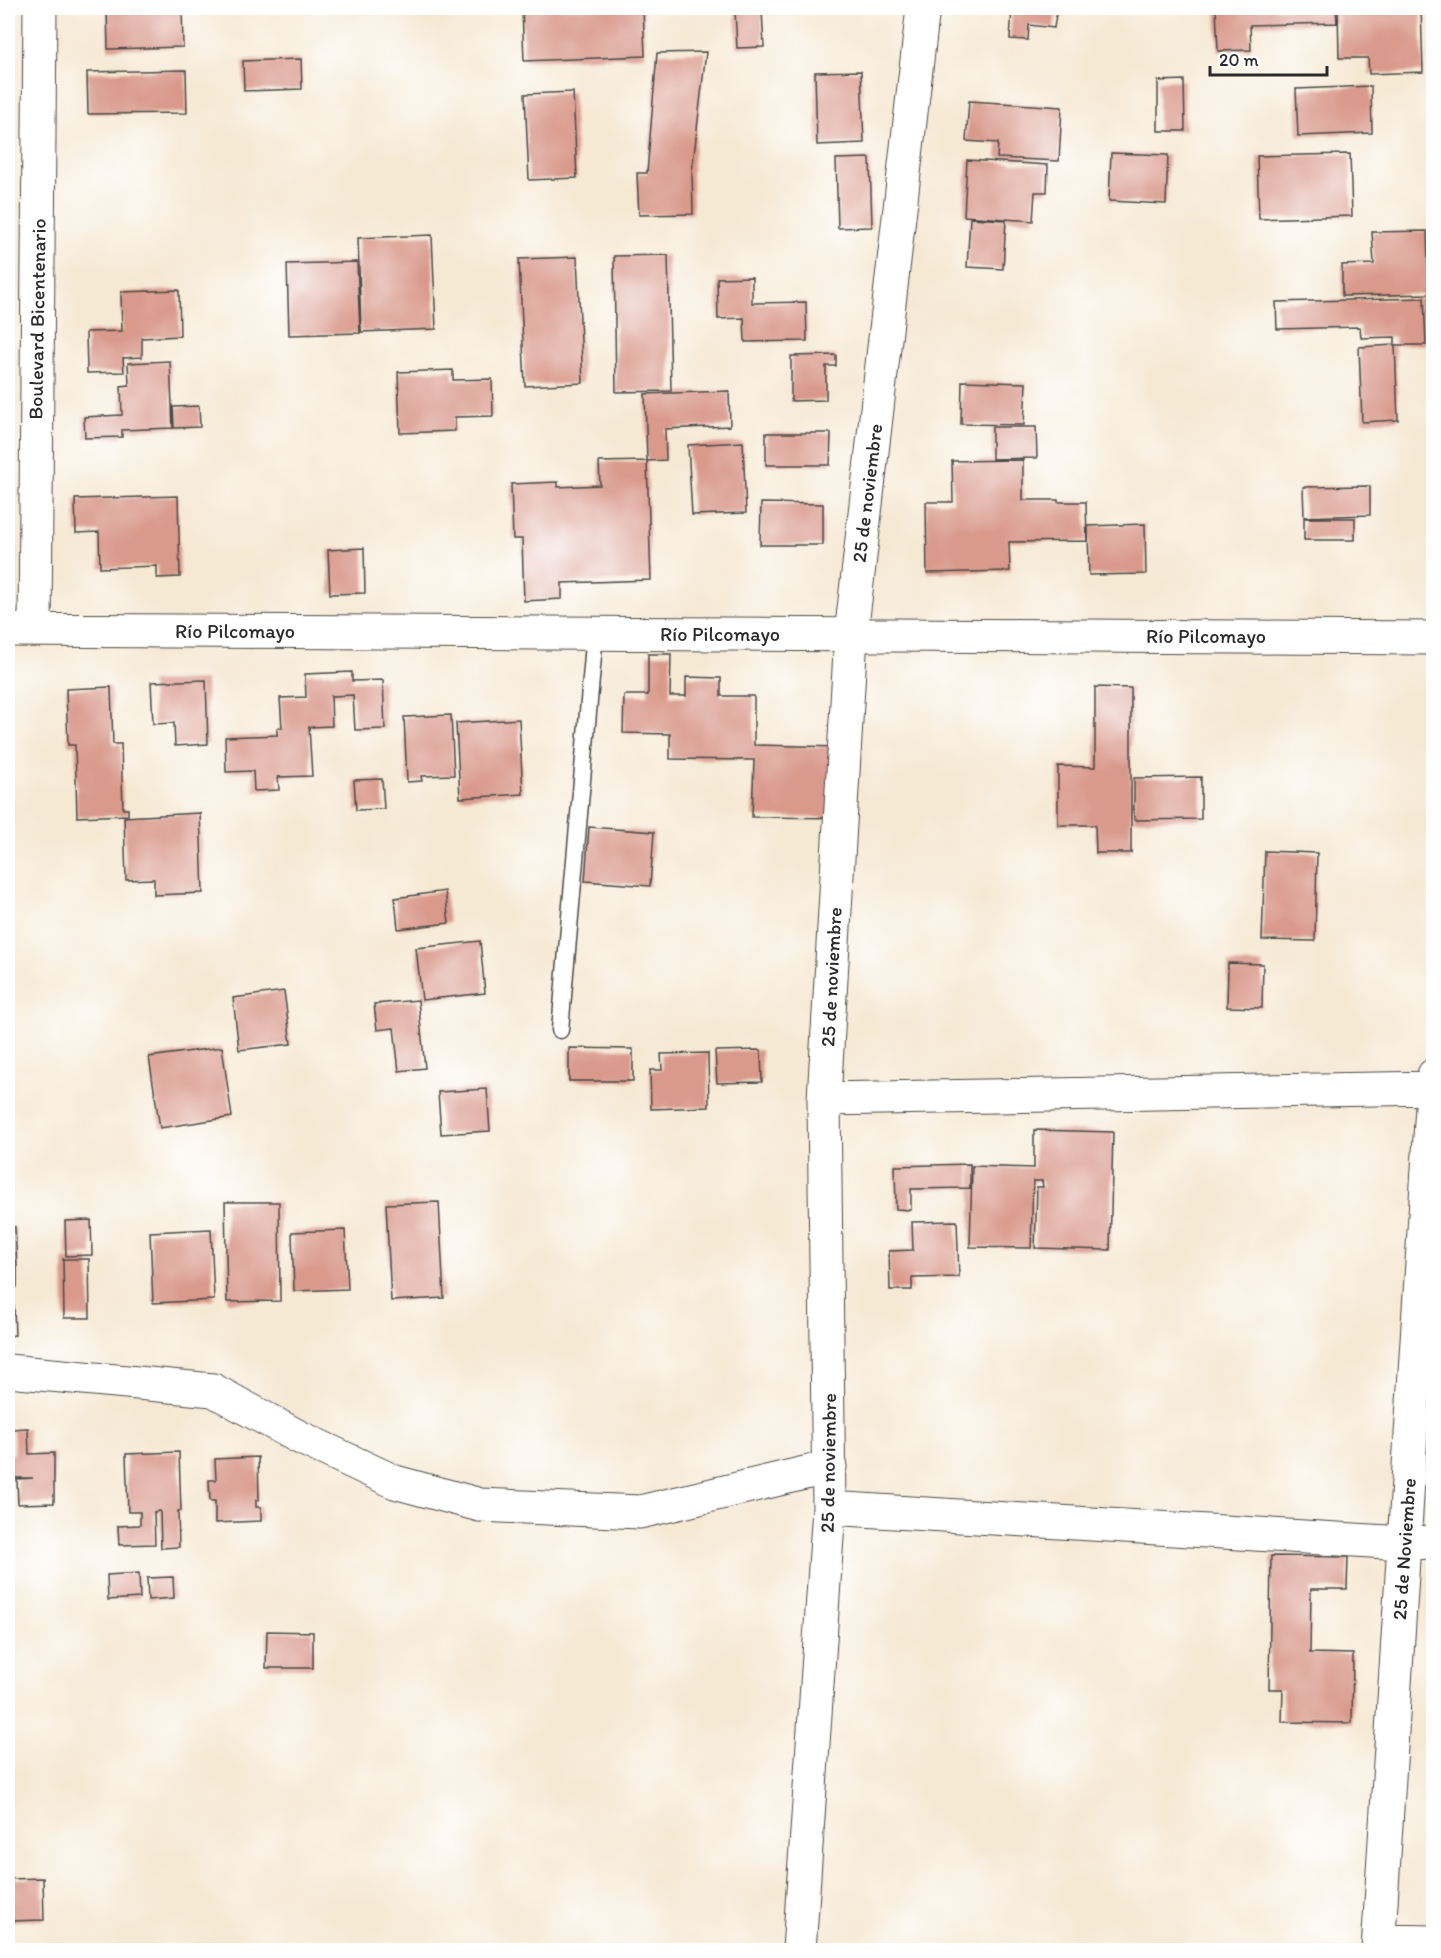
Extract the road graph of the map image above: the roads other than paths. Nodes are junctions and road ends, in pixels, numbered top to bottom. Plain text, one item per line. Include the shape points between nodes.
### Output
1 (40, 8) edge
2 (923, 8) edge
3 (21, 630) edge
4 (595, 633) junction
5 (850, 635) junction
6 (1434, 638) edge
7 (560, 1030) dead end
8 (1433, 1084) edge
9 (824, 1099) junction
10 (8, 1371) edge
11 (830, 1467) junction
12 (830, 1508) junction
13 (1419, 1542) edge
14 (1434, 1942) edge
15 (1379, 1946) edge
16 (799, 1950) edge

1 - 3 street, Boulevard Bicentenario
2 - 5 street, 25 de noviembre
3 - 4 street, Río Pilcomayo
4 - 5 street, Río Pilcomayo
4 - 7 lane
5 - 6 street, Río Pilcomayo
5 - 9 street, 25 de noviembre
8 - 9 street
8 - 13 street, 25 de Noviembre
9 - 11 street, 25 de noviembre
10 - 11 street via 213,1390 299,1437 395,1482 480,1505 640,1512
11 - 12 street, 25 de noviembre
12 - 13 street
12 - 16 street, 25 de noviembre
13 - 15 street, 25 de Noviembre
14 - 15 street

